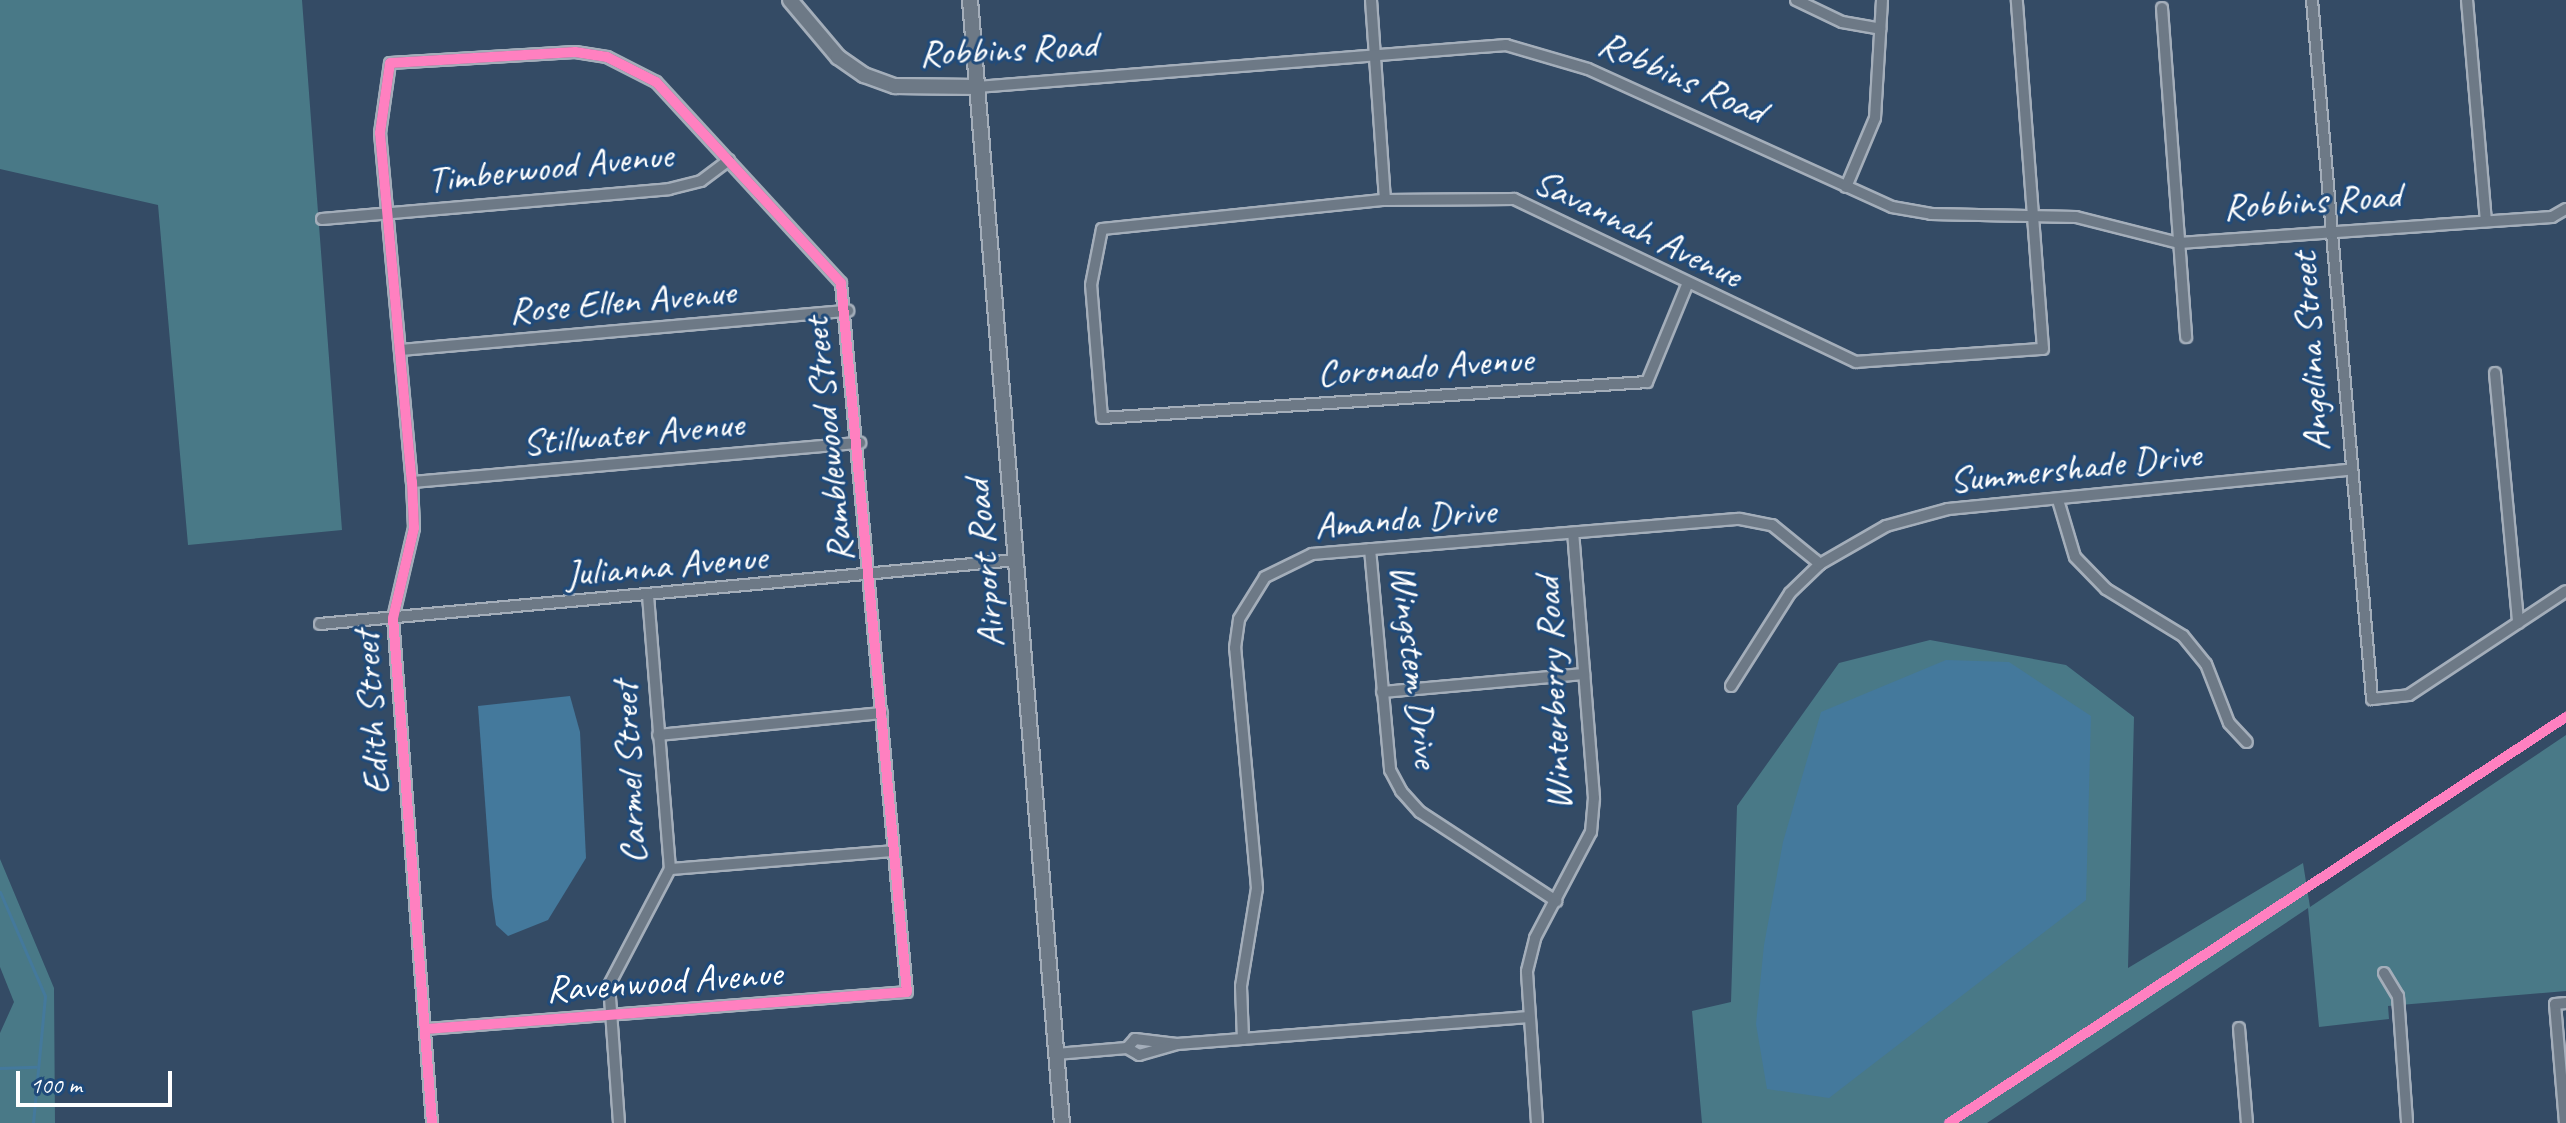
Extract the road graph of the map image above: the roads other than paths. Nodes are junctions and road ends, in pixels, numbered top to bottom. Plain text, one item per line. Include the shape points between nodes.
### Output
1 (790, 0) edge
2 (970, 0) edge
3 (1371, 0) edge
4 (1796, 0) edge
5 (1882, 0) edge
6 (2017, 0) edge
7 (2312, 0) edge
8 (2467, 0) edge
9 (2162, 8) dead end
10 (1880, 29) junction
11 (1376, 54) junction
12 (390, 63) joint
13 (977, 87) junction
14 (729, 160) junction
15 (1846, 187) junction
16 (1385, 200) junction
17 (2566, 209) edge
18 (2033, 212) junction
19 (387, 214) junction
20 (322, 219) dead end
21 (2486, 221) junction
22 (2331, 232) junction
23 (2179, 243) junction
24 (1687, 285) junction
25 (848, 311) junction
26 (2186, 337) dead end
27 (400, 350) junction
28 (2495, 373) dead end
29 (1102, 418) joint
30 (860, 443) junction
31 (2349, 470) junction
32 (412, 482) junction
33 (2058, 500) junction
34 (1573, 533) junction
35 (1370, 549) junction
36 (1016, 560) junction
37 (1820, 564) junction
38 (872, 578) junction
39 (2566, 591) edge
40 (648, 596) junction
41 (393, 618) junction
42 (2518, 623) junction
43 (320, 624) dead end
44 (1584, 674) junction
45 (1731, 686) dead end
46 (1382, 692) junction
47 (882, 713) junction
48 (658, 735) junction
49 (2247, 742) dead end
50 (893, 851) junction
51 (670, 869) junction
52 (1556, 901) junction
53 (2384, 973) dead end
54 (907, 992) joint
55 (2561, 1003) edge
56 (610, 1015) junction
57 (1529, 1017) junction
58 (2239, 1028) dead end
59 (426, 1029) junction
60 (1243, 1039) junction
61 (1177, 1044) junction
62 (1127, 1048) junction
63 (1056, 1054) junction
64 (432, 1123) edge
65 (619, 1123) edge
66 (1062, 1123) edge
67 (1537, 1123) edge
68 (2247, 1123) edge
69 (2407, 1123) edge
70 (2565, 1123) edge

1 - 13 main road, Robbins Road via 838,57 864,75 895,86
2 - 13 main road, Airport Road
3 - 11 street
4 - 10 street via 1842,22
5 - 10 street
6 - 18 street
7 - 22 street, Angelina Street
8 - 21 street
9 - 23 street
10 - 15 street via 1875,118
11 - 13 street, Robbins Road
11 - 15 street, Robbins Road via 1506,45 1547,53
11 - 16 street
12 - 14 street, Ramblewood Street via 575,52 607,57 656,82
12 - 19 street, Edith Street via 380,133
13 - 36 main road, Airport Road
14 - 19 street, Timberwood Avenue via 701,181 669,189
14 - 25 street, Ramblewood Street via 841,283
15 - 18 street, Robbins Road via 1931,214
16 - 24 street, Savannah Avenue via 1514,199
16 - 29 street, Savannah Avenue via 1102,229 1091,285
17 - 21 street, Robbins Road via 2552,217
18 - 23 street, Robbins Road
18 - 24 street, Savannah Avenue via 2043,349 1856,362
19 - 20 street, Timberwood Avenue
19 - 27 street, Edith Street
21 - 22 street, Robbins Road
22 - 23 street, Robbins Road
22 - 31 street, Angelina Street
23 - 26 street
24 - 29 street, Coronado Avenue via 1647,382
25 - 27 street, Rose Ellen Avenue
25 - 30 street, Ramblewood Street
27 - 32 street, Edith Street
28 - 42 street
30 - 32 street, Stillwater Avenue
30 - 38 street, Ramblewood Street
31 - 33 street, Summershade Drive
31 - 42 street, Angelina Street via 2372,699 2409,695
32 - 41 street, Edith Street via 414,528
33 - 37 street, Summershade Drive via 1910,518
33 - 49 street via 2075,557 2106,589 2183,636 2206,664 2229,723
34 - 35 street, Amanda Drive
34 - 37 street, Amanda Drive via 1758,521 1797,541
34 - 44 street, Winterberry Road
35 - 46 street, Wingstem Drive
35 - 60 street, Amanda Drive via 1285,563 1265,577 1239,619 1235,648 1257,888 1241,986
36 - 38 street, Julianna Avenue
36 - 63 main road, Airport Road
37 - 45 street, Summershade Drive via 1764,624
38 - 40 street, Julianna Avenue
38 - 47 street, Ramblewood Street
39 - 42 street
40 - 41 street, Julianna Avenue
40 - 48 street, Carmel Street
41 - 43 street, Julianna Avenue
41 - 59 street, Edith Street
44 - 46 street
44 - 52 street, Winterberry Road via 1591,832
46 - 52 street, Wingstem Drive via 1390,770 1401,791 1420,812
47 - 48 street
47 - 50 street, Ramblewood Street
48 - 51 street, Carmel Street
50 - 51 street
50 - 54 street, Ramblewood Street
51 - 56 street, Carmel Street via 614,967
52 - 57 street, Winterberry Road via 1532,949
53 - 69 street via 2398,996
54 - 56 street, Ravenwood Avenue
55 - 70 street
56 - 59 street, Ravenwood Avenue
56 - 65 street, Carmel Street
57 - 60 street
57 - 67 street, Winterberry Road
58 - 68 street
59 - 64 street, Edith Street
60 - 61 street
61 - 62 street via 1147,1038
61 - 62 street via 1139,1055
62 - 63 street
63 - 66 main road, Airport Road

